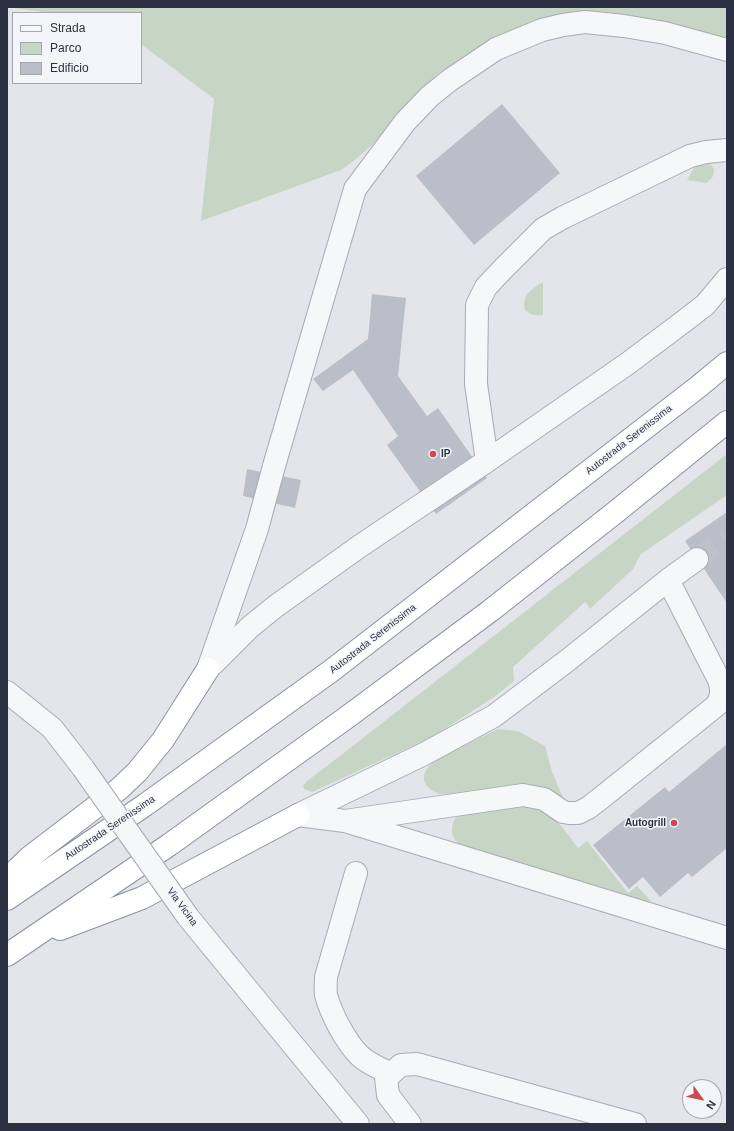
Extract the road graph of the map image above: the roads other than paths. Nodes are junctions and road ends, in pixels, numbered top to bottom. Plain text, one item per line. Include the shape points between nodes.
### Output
1 (727, 50) edge
2 (727, 150) edge
3 (727, 279) edge
4 (727, 363) edge
5 (727, 422) edge
6 (487, 461) junction
7 (697, 559) tunnel mouth
8 (668, 580) junction
9 (208, 669) junction
10 (7, 692) edge
11 (298, 815) junction
12 (344, 820) junction
13 (356, 873) dead end
14 (7, 879) edge
15 (7, 899) edge
16 (727, 938) edge
17 (27, 941) junction
18 (7, 955) edge
19 (391, 1074) junction
20 (358, 1124) edge
21 (410, 1124) edge
22 (635, 1124) edge

1 - 9 street via 665,33 624,26 585,22 563,25 542,30 496,49 430,96 406,122 355,189 257,529
2 - 6 street via 690,156 562,218 539,234 486,287 478,305 476,384
3 - 6 street via 705,305 683,322
4 - 15 highway, Autostrada Serenissima via 331,671 145,805
5 - 17 highway via 490,611 346,718 168,845
6 - 9 street via 276,606 250,627
7 - 8 street
8 - 11 street via 494,716 424,754
8 - 12 street via 719,680 722,692 720,698 717,705 588,808 578,813 563,812 544,799 523,795
9 - 14 highway via 164,740 137,772 119,790 30,857
10 - 20 street, Via Vicina, bridge via 52,728 188,917
11 - 12 street
11 - 17 highway via 142,898
12 - 16 street
13 - 19 street via 326,977 326,995 334,1016 359,1055
17 - 18 highway
19 - 21 street via 386,1078 388,1095
19 - 22 street via 401,1065 417,1064

